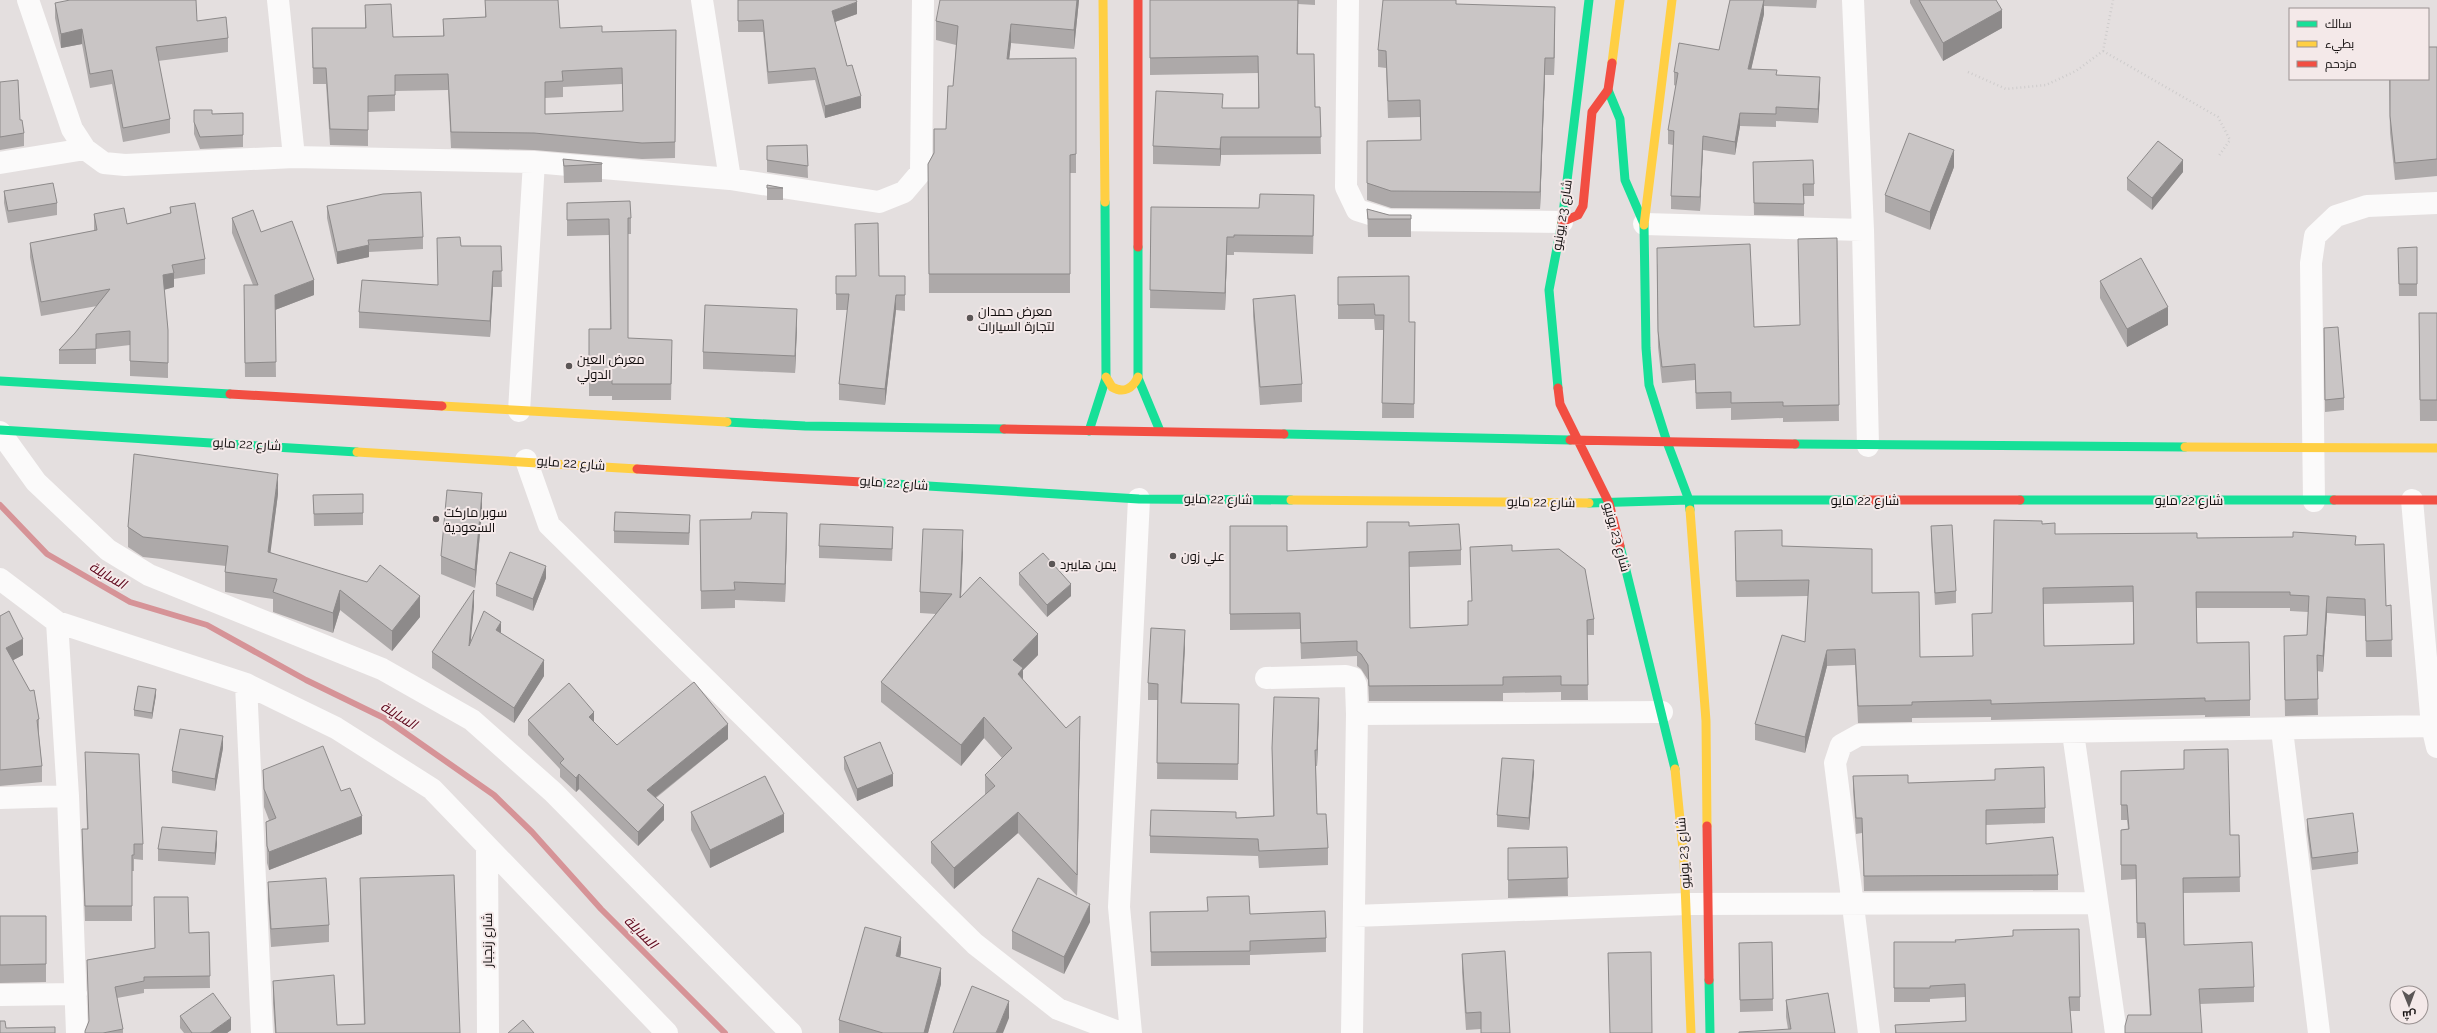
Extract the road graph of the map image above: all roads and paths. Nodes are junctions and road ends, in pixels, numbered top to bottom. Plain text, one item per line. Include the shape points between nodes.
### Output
1 (28, 0) edge
2 (278, 0) edge
3 (702, 0) edge
4 (923, 0) edge
5 (1103, 0) edge
6 (1138, 0) edge
7 (1348, 0) edge
8 (1589, 0) edge
9 (1620, 0) edge
10 (1672, 0) edge
11 (1853, 0) edge
12 (2113, 0) edge
13 (2103, 51) junction
14 (1968, 72) dead end
15 (1608, 90) junction
16 (85, 148) junction
17 (294, 157) junction
18 (2218, 157) dead end
19 (534, 162) junction
20 (0, 163) edge
21 (730, 179) junction
22 (2437, 203) edge
23 (1562, 222) junction
24 (1644, 224) junction
25 (1863, 230) junction
26 (1138, 376) junction
27 (1106, 377) junction
28 (0, 381) edge
29 (519, 411) junction
30 (0, 431) edge
31 (1089, 431) junction
32 (1160, 431) junction
33 (1577, 441) junction
34 (1667, 442) junction
35 (1868, 446) junction
36 (2312, 447) junction
37 (2437, 448) edge
38 (526, 460) junction
39 (1139, 499) junction
40 (1689, 500) junction
41 (2412, 500) junction
42 (2437, 500) edge
43 (2314, 501) junction
44 (1609, 503) junction
45 (0, 579) edge
46 (57, 622) junction
47 (1266, 678) dead end
48 (246, 684) junction
49 (1662, 712) junction
50 (1357, 714) junction
51 (2434, 726) edge
52 (2282, 730) junction
53 (2073, 733) junction
54 (2437, 747) edge
55 (68, 796) junction
56 (0, 798) edge
57 (487, 847) junction
58 (2097, 903) junction
59 (1687, 904) junction
60 (1854, 904) junction
61 (1709, 906) junction
62 (1354, 916) junction
63 (76, 994) junction
64 (0, 995) edge
65 (77, 1033) edge
66 (262, 1033) edge
67 (488, 1033) edge
68 (667, 1033) edge
69 (791, 1033) edge
70 (1121, 1033) edge
71 (1131, 1033) edge
72 (1352, 1033) edge
73 (1690, 1033) edge
74 (1710, 1033) edge
75 (1869, 1033) edge
76 (2116, 1033) edge
77 (2319, 1033) edge

1 - 16 street via 72,130
2 - 17 street
3 - 21 street
4 - 21 street via 921,172 904,192 878,202
5 - 27 main road
6 - 26 main road
7 - 23 street via 1346,187 1357,210 1389,220
8 - 23 main road, شارع 23 يونيو
9 - 15 main road
10 - 24 main road, شارع 23 يونيو
11 - 25 street
12 - 13 path
13 - 14 path via 2076,71 2046,85 2006,89
13 - 18 path via 2218,117 2230,140
15 - 23 main road via 1592,112 1583,206 1578,215
15 - 24 main road via 1619,108 1622,123 1622,164 1628,193
16 - 17 street via 104,163 125,165
16 - 20 street
17 - 19 street
19 - 21 street
19 - 29 street
22 - 36 street via 2367,206 2336,216 2315,236 2311,263
23 - 33 main road, شارع 23 يونيو via 1549,290 1560,404
24 - 25 street
24 - 34 main road, شارع 23 يونيو via 1649,386
25 - 35 street
26 - 27 main road via 1136,384 1122,391 1111,387
26 - 32 main road
27 - 31 main road
28 - 29 main road
29 - 31 main road via 805,426
30 - 38 main road, شارع 22 مايو
30 - 69 street via 36,482 108,550 149,575 382,669 472,720 553,792
31 - 32 main road
32 - 33 main road
33 - 34 main road
33 - 44 main road, شارع 23 يونيو
34 - 35 main road
34 - 40 main road, شارع 23 يونيو
35 - 36 main road
36 - 37 main road
36 - 43 street
38 - 39 main road, شارع 22 مايو
38 - 70 street via 549,525 975,944 1058,1009
39 - 44 main road, شارع 22 مايو
39 - 71 street via 1119,908
40 - 43 main road, شارع 22 مايو
40 - 44 main road, شارع 22 مايو
40 - 61 main road, شارع 23 يونيو via 1706,721
41 - 42 main road, شارع 22 مايو
41 - 43 main road, شارع 22 مايو
41 - 51 street
44 - 49 main road, شارع 23 يونيو
45 - 46 street
46 - 48 street
46 - 55 street
47 - 50 street via 1353,678 1356,685
48 - 57 street via 336,728 432,789
48 - 66 street
49 - 50 street
49 - 59 main road, شارع 23 يونيو via 1679,796
50 - 62 street
51 - 52 street
51 - 54 street
52 - 53 street
52 - 77 street
53 - 58 street
53 - 60 street via 1859,735 1841,745 1835,762
55 - 56 street
55 - 63 street
57 - 67 street, شارع زنجبار
57 - 68 street
58 - 60 street
58 - 76 street
59 - 61 street
59 - 62 street
59 - 73 main road, شارع 23 يونيو
60 - 61 street
60 - 75 street
61 - 74 main road, شارع 23 يونيو
62 - 72 street
63 - 64 street
63 - 65 street

